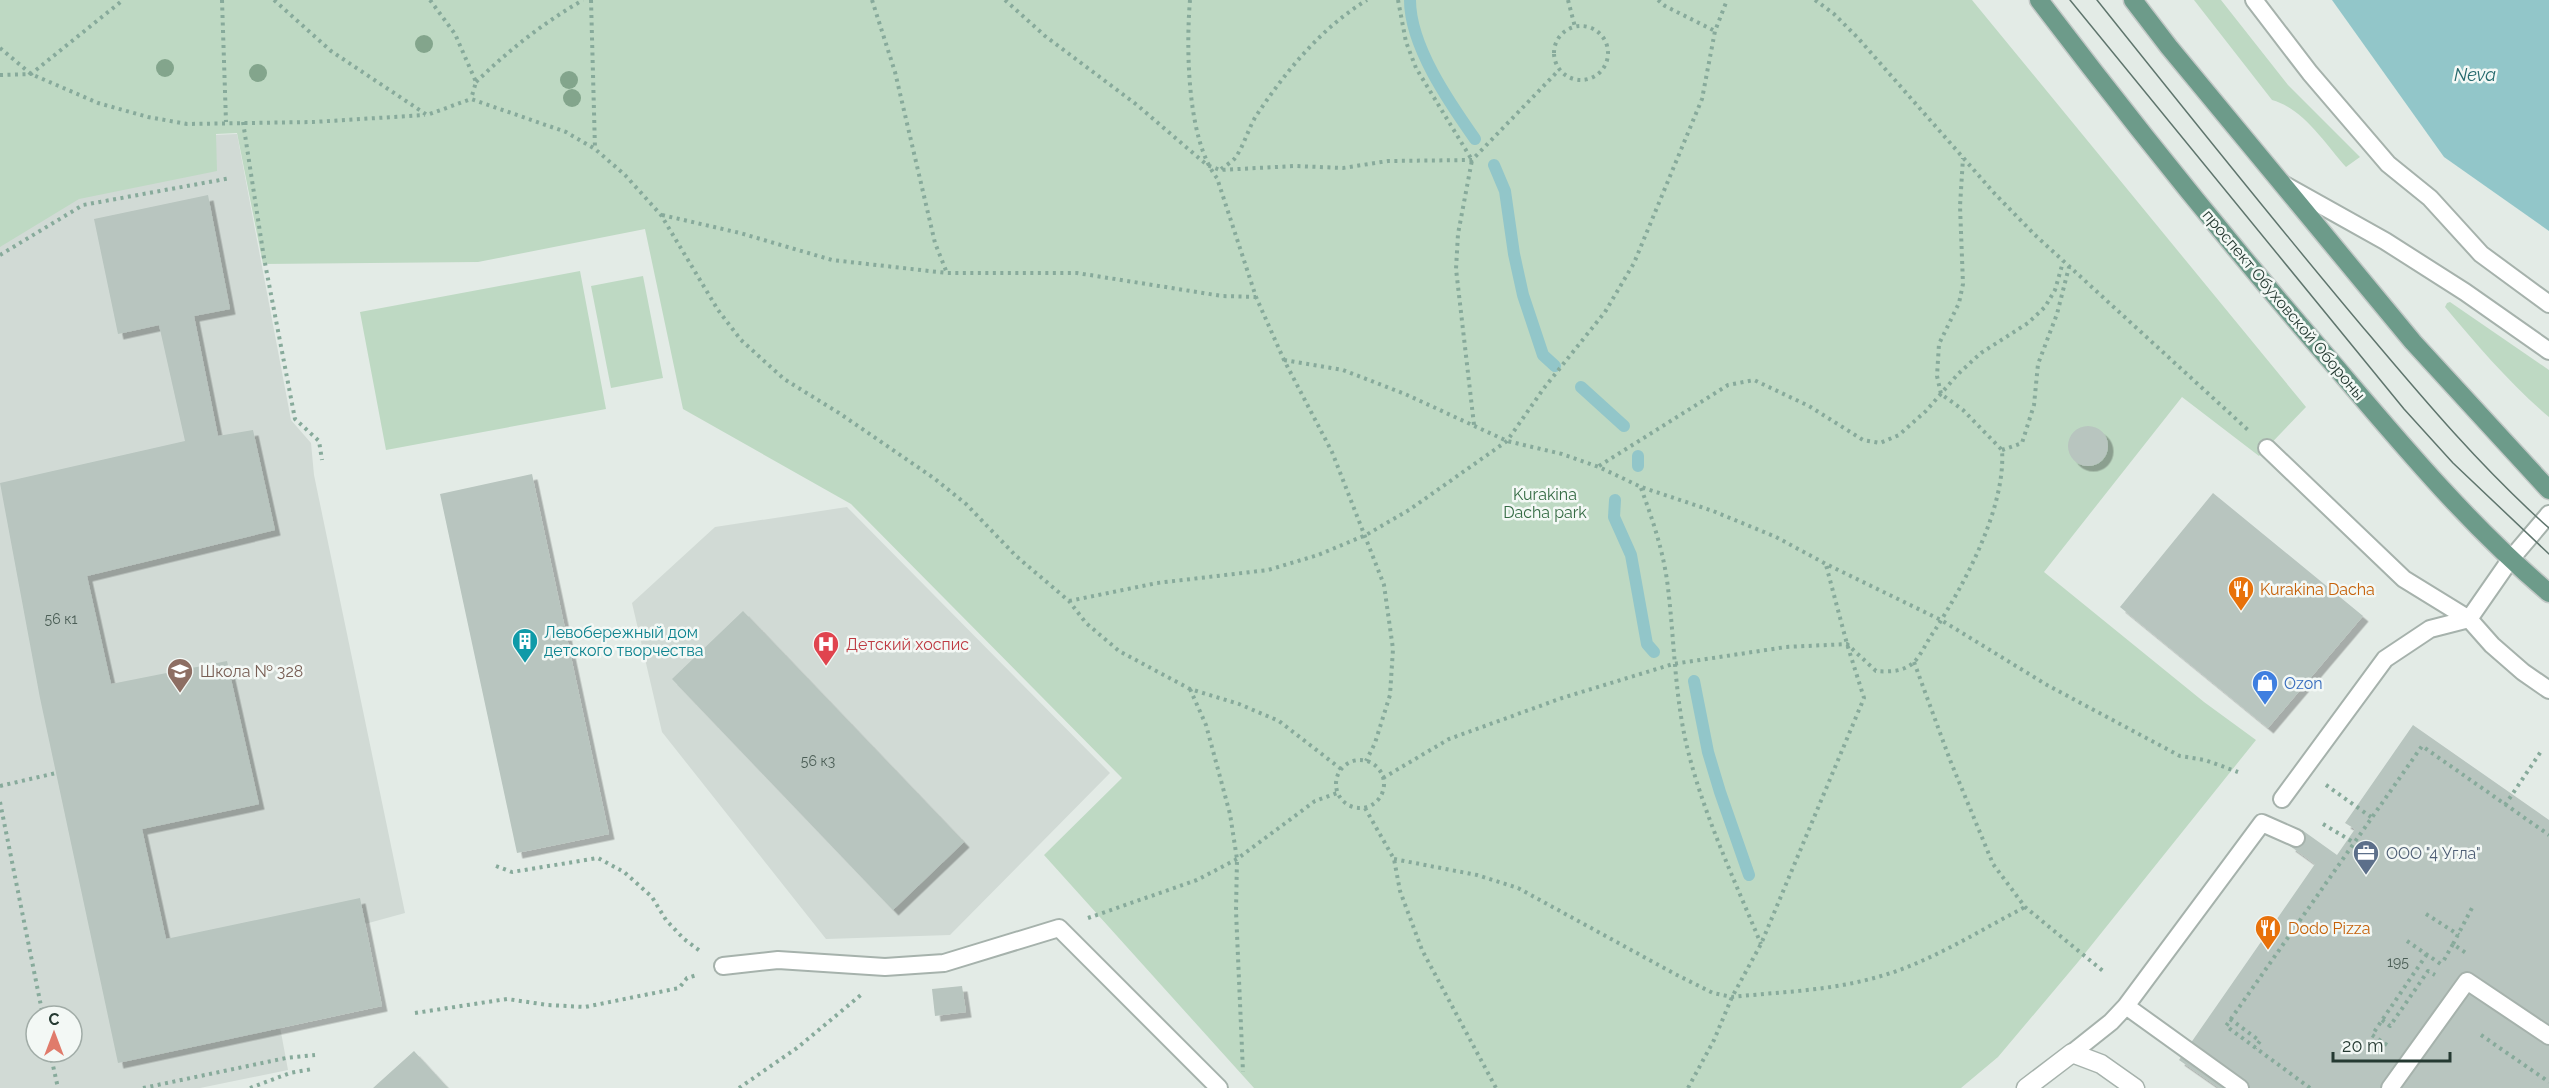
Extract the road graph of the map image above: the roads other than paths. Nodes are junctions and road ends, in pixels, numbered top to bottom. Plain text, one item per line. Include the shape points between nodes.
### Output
1 (2039, 0) edge
2 (2133, 0) edge
3 (2254, 0) edge
4 (2282, 183) junction
5 (2549, 304) edge
6 (2549, 351) edge
7 (2267, 448) road end
8 (2549, 490) edge
9 (2549, 514) edge
10 (2510, 560) junction
11 (2549, 593) edge
12 (2469, 619) junction
13 (2549, 690) edge
14 (2282, 799) dead end
15 (2296, 838) dead end
16 (723, 966) road end
17 (2126, 1006) junction
18 (2549, 1036) edge
19 (2072, 1053) junction
20 (1219, 1088) edge
21 (2026, 1088) edge
22 (2135, 1088) edge
23 (2240, 1088) edge
24 (2390, 1088) edge

1 - 10 main road, проспект Обуховской Обороны via 2108,92 2276,299 2434,482
2 - 4 main road
3 - 5 lane via 2388,164 2430,198 2481,254
4 - 6 lane via 2395,247
4 - 8 main road via 2413,342
7 - 12 lane via 2404,579
9 - 10 lane
10 - 11 main road, проспект Обуховской Обороны
10 - 12 lane
12 - 13 lane via 2492,645
12 - 14 lane via 2430,629 2385,659
15 - 17 lane via 2262,824
16 - 20 lane via 778,960 885,967 944,963 1059,928
17 - 19 lane
17 - 23 lane
18 - 24 lane via 2467,981
19 - 21 street
19 - 22 street via 2101,1064

